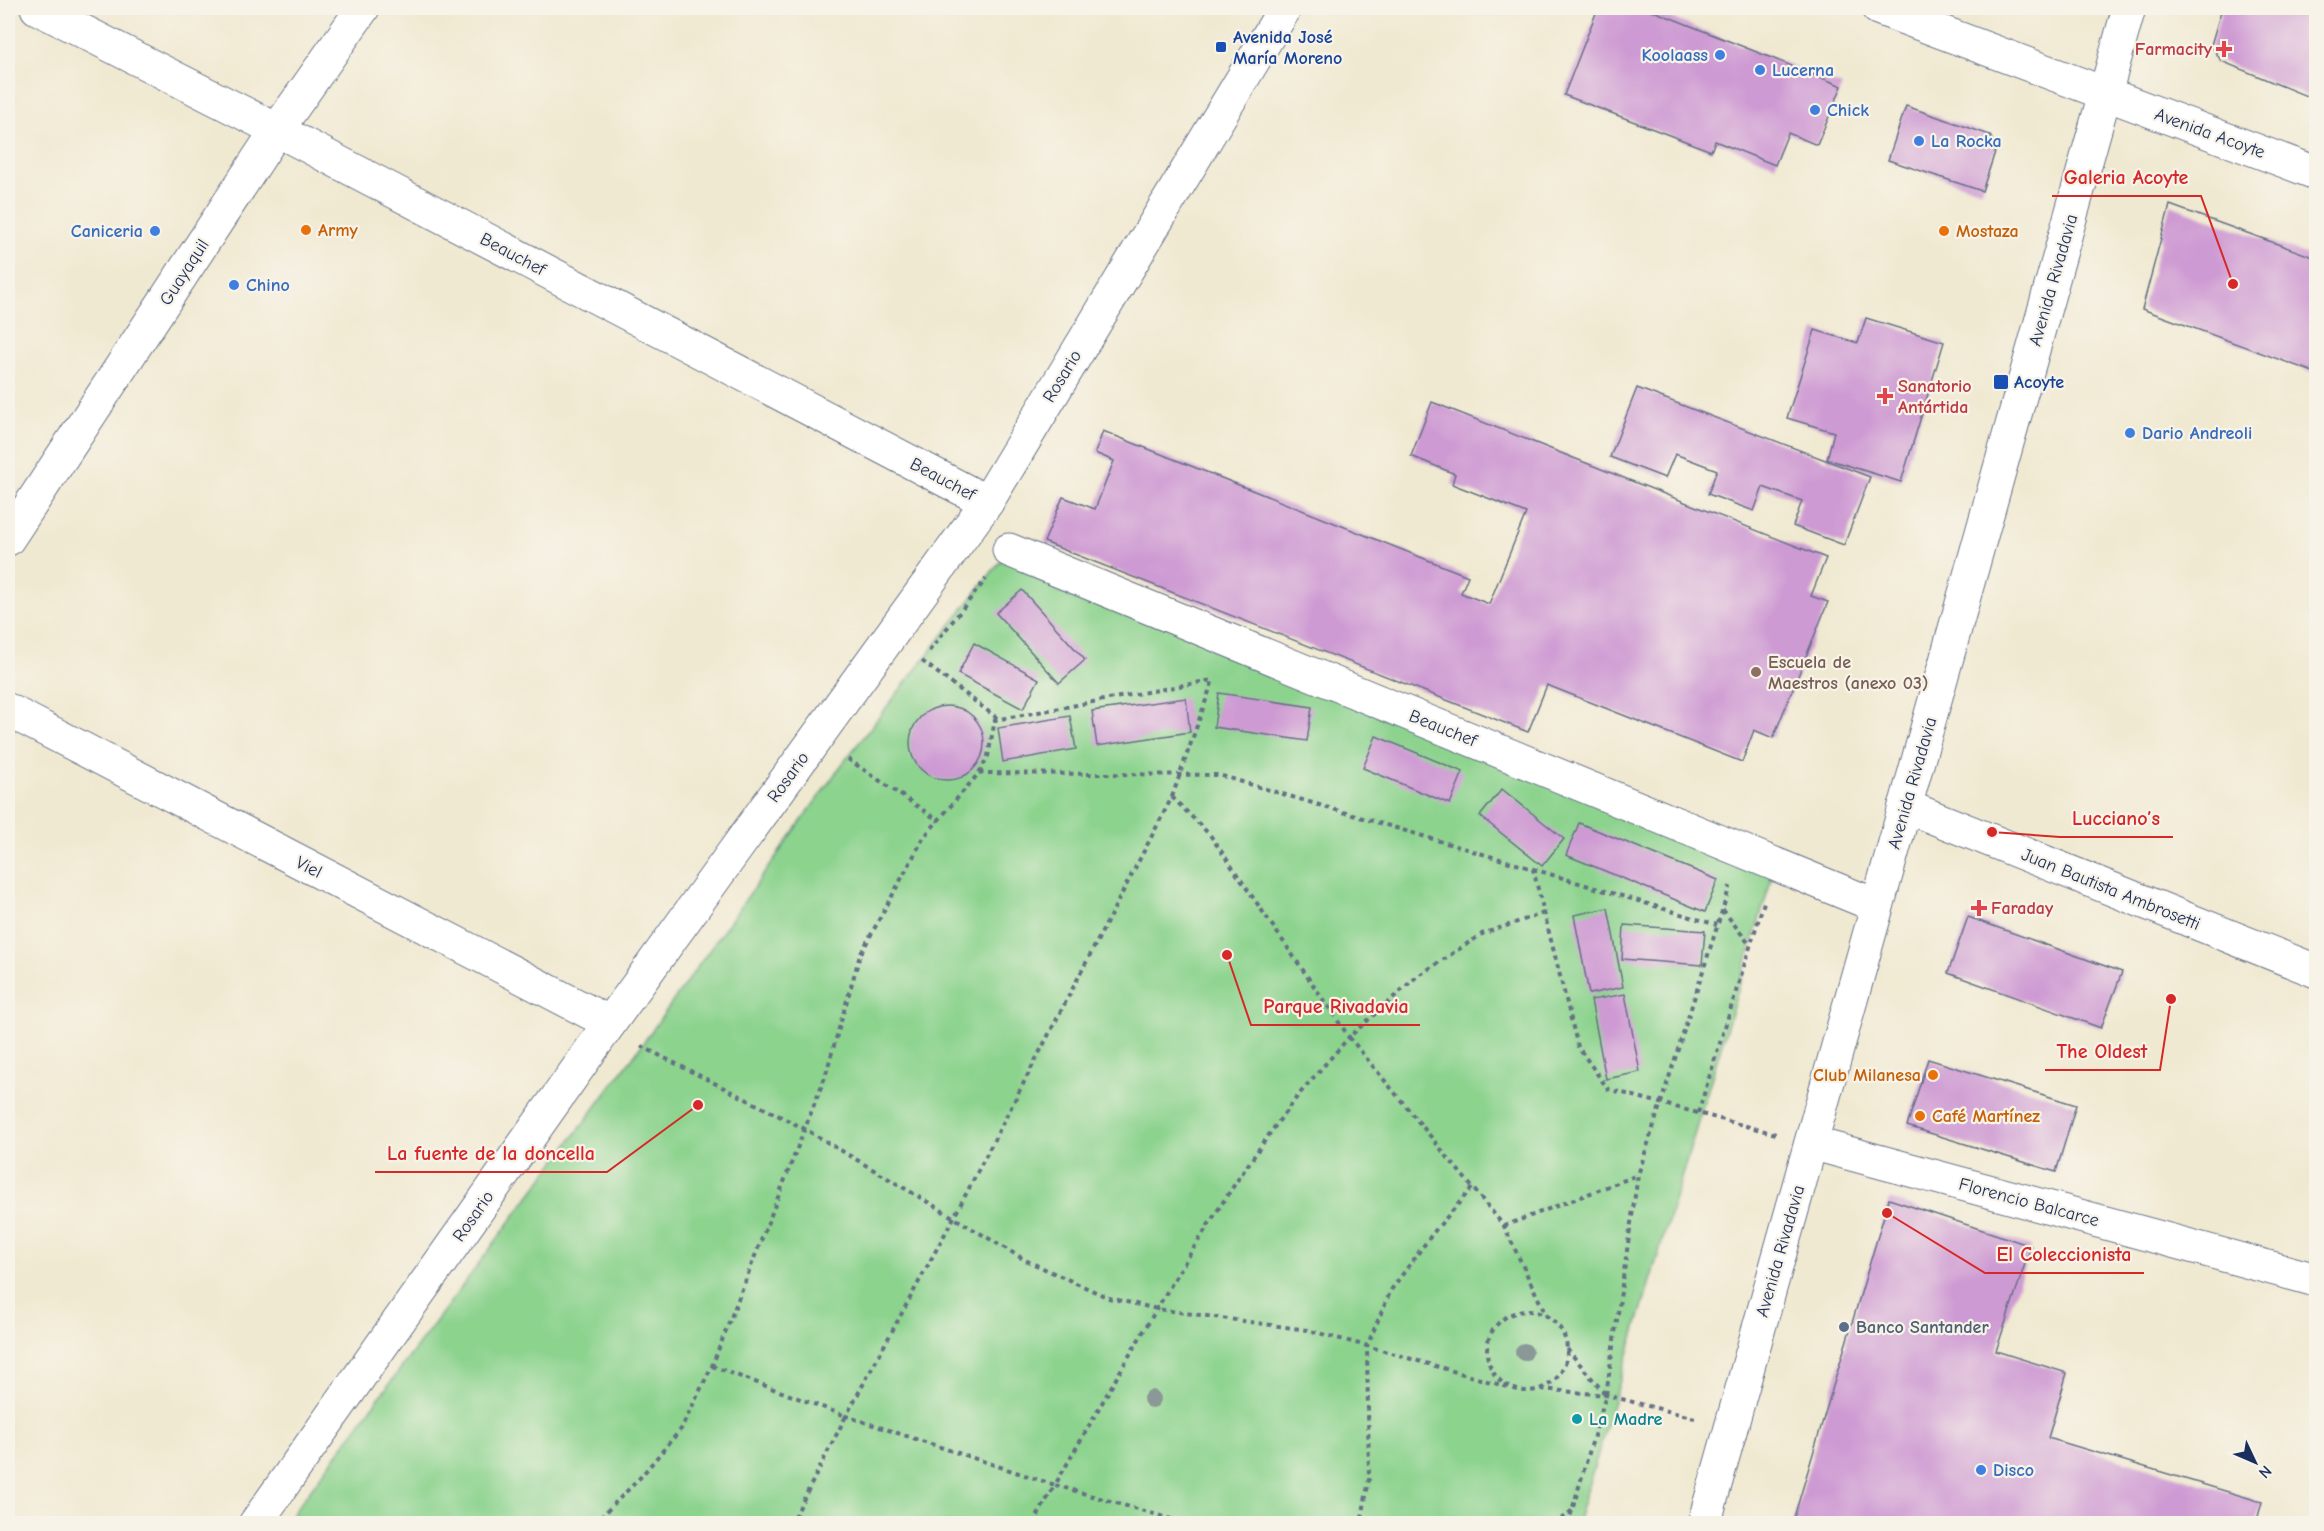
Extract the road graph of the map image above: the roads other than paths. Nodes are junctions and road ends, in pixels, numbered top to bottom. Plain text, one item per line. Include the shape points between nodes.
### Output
1 (38, 8) edge
2 (363, 8) edge
3 (1285, 8) edge
4 (1878, 8) edge
5 (2129, 8) edge
6 (2104, 93) junction
7 (277, 130) junction
8 (2316, 173) edge
9 (987, 502) junction
10 (8, 539) edge
11 (1009, 550) dead end
12 (8, 710) edge
13 (1905, 806) junction
14 (1877, 906) junction
15 (2316, 971) edge
16 (610, 1023) junction
17 (1810, 1143) junction
18 (2316, 1280) edge
19 (255, 1524) edge
20 (1704, 1524) edge

1 - 7 street, Beauchef
2 - 7 street, Guayaquil
3 - 9 street, Rosario
4 - 6 street
5 - 6 street, Avenida Rivadavia
6 - 8 street, Avenida Acoyte
6 - 13 street, Avenida Rivadavia
7 - 9 street, Beauchef
7 - 10 street, Guayaquil
9 - 16 street, Rosario
11 - 14 street, Beauchef
12 - 16 street, Viel
13 - 14 street, Avenida Rivadavia
13 - 15 street, Juan Bautista Ambrosetti
14 - 17 street, Avenida Rivadavia
16 - 19 street, Rosario
17 - 18 street, Florencio Balcarce
17 - 20 street, Avenida Rivadavia

